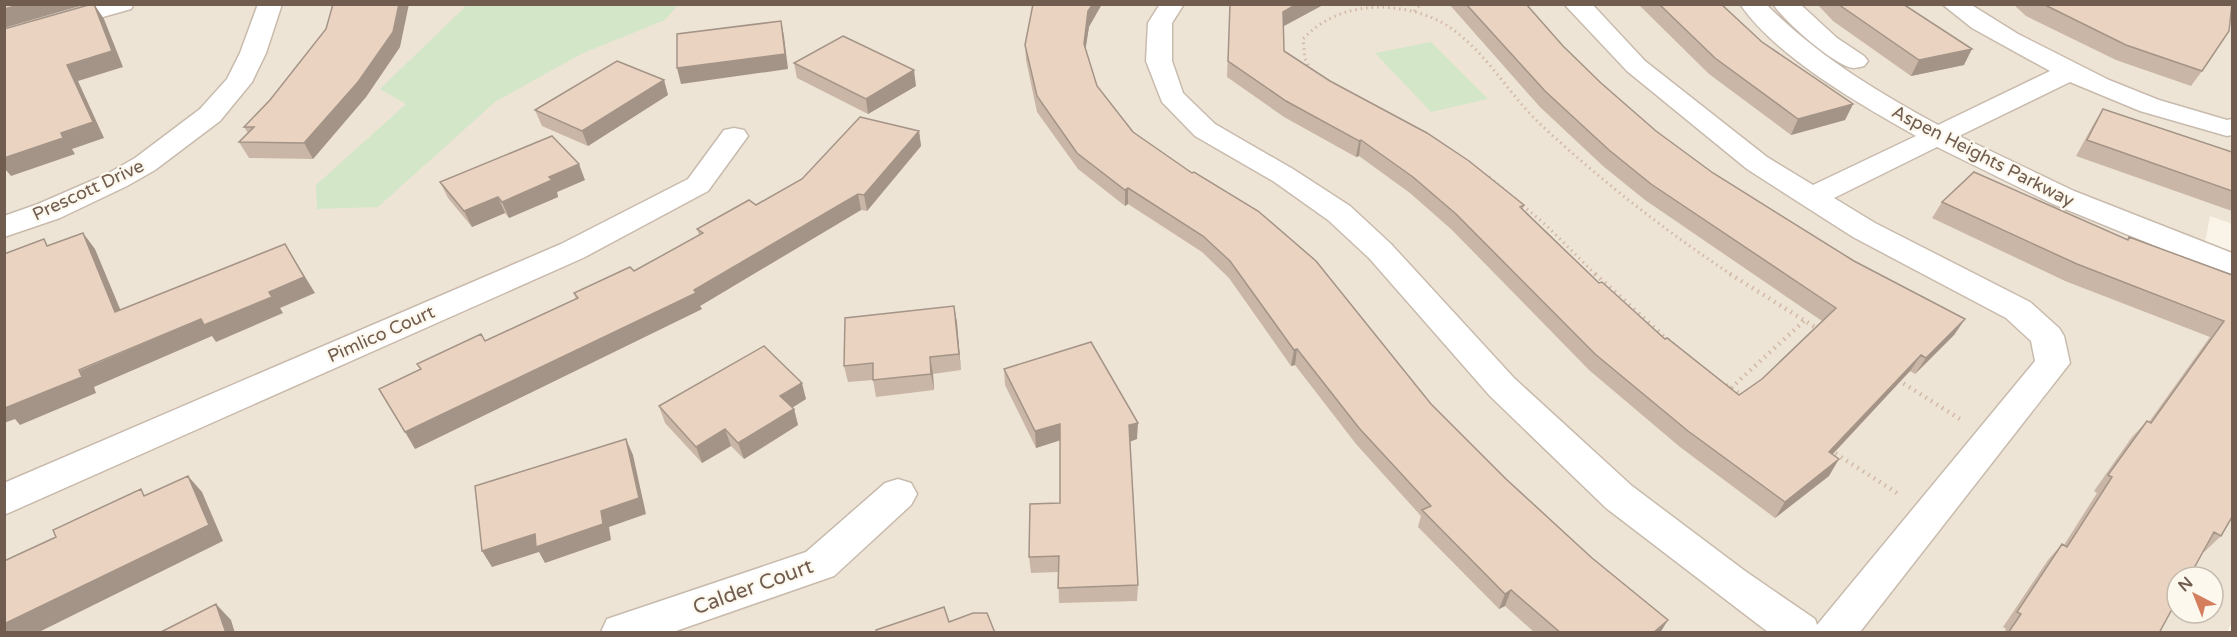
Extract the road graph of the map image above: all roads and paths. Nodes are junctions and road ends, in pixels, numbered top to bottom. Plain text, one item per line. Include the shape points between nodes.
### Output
1 (122, 4) edge
2 (270, 4) edge
3 (1172, 4) edge
4 (1421, 4) edge
5 (1576, 4) edge
6 (1752, 4) edge
7 (1785, 4) edge
8 (1954, 4) edge
9 (1414, 11) junction
10 (4, 39) edge
11 (2069, 72) junction
12 (1317, 75) edge
13 (2232, 127) edge
14 (1949, 131) junction
15 (734, 136) dead end
16 (1485, 174) edge
17 (1812, 197) junction
18 (4, 227) edge
19 (2215, 242) edge
20 (2232, 264) edge
21 (1804, 321) junction
22 (1824, 332) edge
23 (1675, 347) edge
24 (1896, 379) edge
25 (1721, 381) edge
26 (1731, 388) junction
27 (1751, 401) edge
28 (1993, 437) junction
29 (1821, 445) edge
30 (898, 494) dead end
31 (4, 500) edge
32 (1931, 514) junction
33 (622, 633) edge
34 (1800, 633) edge
35 (1835, 633) edge

1 - 10 street
2 - 18 street, Prescott Drive via 239,82 210,115 117,180
3 - 34 street via 1160,23 1159,61 1171,96 1205,130 1339,213 1380,250 1502,387 1619,497
4 - 9 path
5 - 17 street via 1636,66 1757,162
6 - 14 street, Aspen Heights Parkway via 1800,50 1870,98
7 - 14 street, Aspen Heights Parkway via 1828,43
8 - 11 street via 1973,20
9 - 12 path via 1357,9 1322,19 1303,39 1306,65
9 - 21 path via 1452,27 1567,149 1632,203 1721,268
11 - 13 street via 2188,119
11 - 14 street
14 - 17 street
14 - 19 street, Aspen Heights Parkway via 1999,169 2093,212
15 - 31 street, Pimlico Court via 698,185 572,251
16 - 23 path via 1546,225
17 - 28 street via 1864,230 2010,305 2047,336 2053,363
19 - 20 street, Aspen Heights Parkway
21 - 22 path
21 - 26 path
24 - 28 path
25 - 26 path
26 - 27 path
28 - 32 street
29 - 32 path
30 - 33 street, Calder Court via 820,564
32 - 35 street

